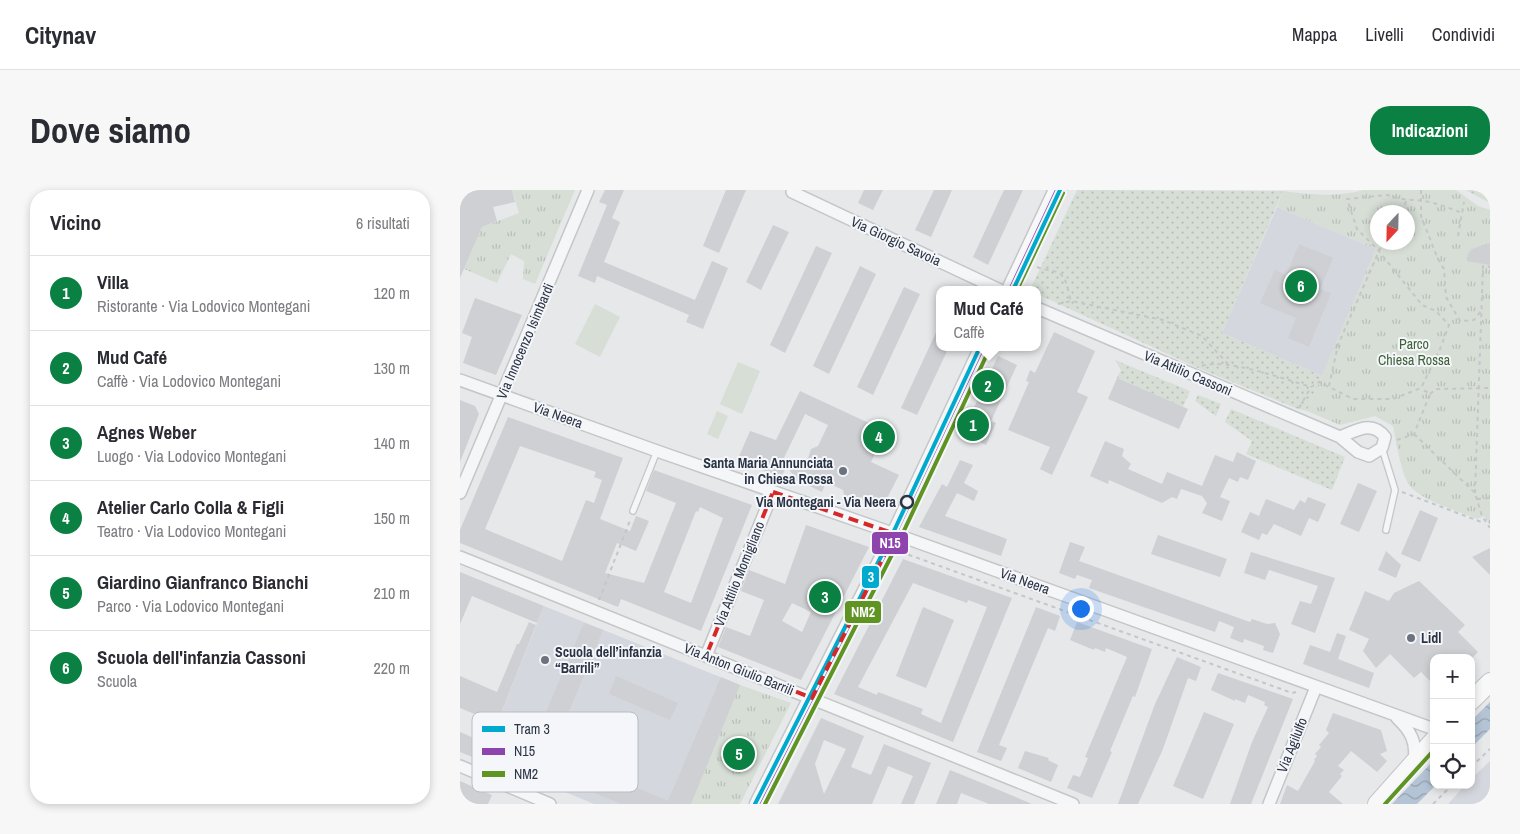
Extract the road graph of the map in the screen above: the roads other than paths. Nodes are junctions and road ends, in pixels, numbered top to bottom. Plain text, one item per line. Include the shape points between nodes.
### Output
1 (588, 190) edge
2 (1057, 190) edge
3 (792, 192) dead end
4 (992, 286) edge
5 (1012, 286) edge
6 (1041, 310) edge
7 (982, 351) edge
8 (460, 380) edge
9 (502, 395) junction
10 (1340, 437) junction
11 (1384, 443) junction
12 (657, 451) junction
13 (460, 492) edge
14 (772, 492) junction
15 (633, 511) road end
16 (1386, 530) dead end
17 (892, 539) junction
18 (460, 558) edge
19 (706, 656) junction
20 (1490, 682) edge
21 (1316, 687) junction
22 (812, 698) junction
23 (1473, 699) edge
24 (1392, 714) junction
25 (1430, 728) edge
26 (1430, 744) edge
27 (1414, 760) junction
28 (460, 766) edge
29 (472, 771) edge
30 (522, 792) edge
31 (550, 804) edge
32 (758, 804) edge
33 (1073, 804) edge
34 (1269, 804) edge
35 (1377, 804) edge

1 - 9 street, Via Innocenzo Isimbardi
2 - 5 street
3 - 4 street, Via Giorgio Savoia
6 - 10 street, Via Attilio Cassoni
7 - 17 street
8 - 9 street, Via Neera
9 - 12 street, Via Neera
9 - 13 street, Via Innocenzo Isimbardi
10 - 11 street, Via Attilio Cassoni via 1358,452 1369,456
10 - 11 street via 1369,426 1379,429
11 - 16 lane via 1395,490
12 - 14 street, Via Neera
12 - 15 lane
14 - 17 street, Via Neera
14 - 19 street, Via Attilio Momigliano
17 - 21 street, Via Neera
17 - 22 street
18 - 19 street, Via Anton Giulio Barrili
19 - 22 street, Via Anton Giulio Barrili
20 - 23 main road
21 - 24 street, Via Neera
21 - 34 street, Via Agilulfo
22 - 32 street
22 - 33 street, Via Anton Giulio Barrili
24 - 25 street, Via Neera
24 - 27 street, Via Neera via 1410,733 1415,745
26 - 27 main road
27 - 35 main road
28 - 29 street
30 - 31 street

